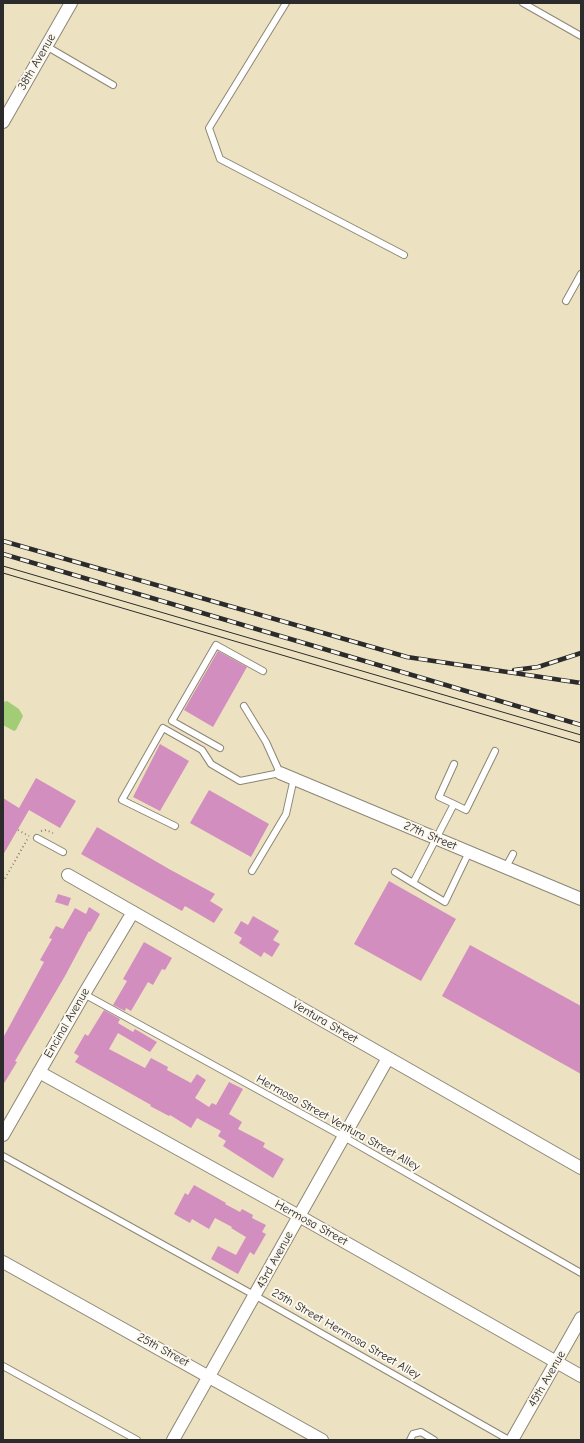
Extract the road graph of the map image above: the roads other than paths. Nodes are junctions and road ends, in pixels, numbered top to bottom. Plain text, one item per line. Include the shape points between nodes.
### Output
1 (71, 3) edge
2 (286, 3) edge
3 (522, 3) edge
4 (581, 36) edge
5 (46, 46) junction
6 (113, 85) dead end
7 (3, 122) edge
8 (404, 255) dead end
9 (581, 274) edge
10 (566, 301) dead end
11 (263, 671) dead end
12 (244, 706) dead end
13 (220, 748) dead end
14 (495, 751) dead end
15 (454, 764) dead end
16 (280, 773) junction
17 (294, 778) junction
18 (454, 804) junction
19 (175, 826) dead end
20 (36, 834) road end
21 (437, 838) junction
22 (63, 852) dead end
23 (469, 852) junction
24 (513, 854) dead end
25 (506, 867) junction
26 (252, 871) dead end
27 (395, 872) dead end
28 (68, 875) dead end
29 (413, 883) junction
30 (581, 899) edge
31 (132, 912) junction
32 (84, 994) junction
33 (388, 1058) junction
34 (39, 1072) junction
35 (3, 1135) edge
36 (344, 1137) junction
37 (3, 1156) edge
38 (581, 1168) edge
39 (299, 1216) junction
40 (3, 1262) edge
41 (581, 1273) edge
42 (254, 1295) junction
43 (581, 1318) edge
44 (556, 1362) junction
45 (3, 1366) edge
46 (209, 1376) junction
47 (581, 1376) edge
48 (137, 1440) edge
49 (173, 1440) edge
50 (322, 1440) edge
51 (410, 1440) edge
52 (434, 1440) edge
53 (511, 1440) edge

1 - 5 street, 38th Avenue
2 - 8 lane via 209,128 220,159
3 - 4 lane
5 - 6 lane
5 - 7 street, 38th Avenue
9 - 10 lane
11 - 13 lane via 216,645 172,721
12 - 16 lane via 266,742
14 - 18 lane via 466,810
15 - 18 lane via 439,797
16 - 17 street, 27th Street
16 - 19 lane via 240,781 212,764 202,750 163,728 122,800
17 - 21 street, 27th Street
17 - 26 lane via 286,814
18 - 21 lane
20 - 22 lane
21 - 23 street, 27th Street
21 - 29 lane
23 - 25 street, 27th Street
23 - 29 lane via 445,902
24 - 25 lane
25 - 30 street, 27th Street
27 - 29 lane
28 - 31 street, Ventura Street
31 - 32 street, Encinal Avenue
31 - 33 street, Ventura Street
32 - 34 street, Encinal Avenue
32 - 36 lane, Hermosa Street Ventura Street Alley
33 - 36 street, 43rd Avenue
33 - 38 street, Ventura Street
34 - 35 street, Encinal Avenue
34 - 39 street, Hermosa Street
36 - 39 street, 43rd Avenue
36 - 41 lane, Hermosa Street Ventura Street Alley
37 - 42 lane, 25th Street Hermosa Street Alley
39 - 42 street, 43rd Avenue
39 - 44 street, Hermosa Street
40 - 46 street, 25th Street
42 - 46 street, 43rd Avenue
42 - 53 lane, 25th Street Hermosa Street Alley
43 - 44 street, 45th Avenue
44 - 47 street, Hermosa Street
44 - 53 street, 45th Avenue
45 - 48 lane
46 - 49 street, 43rd Avenue
46 - 50 street, 25th Street
51 - 52 lane via 413,1434 421,1432

